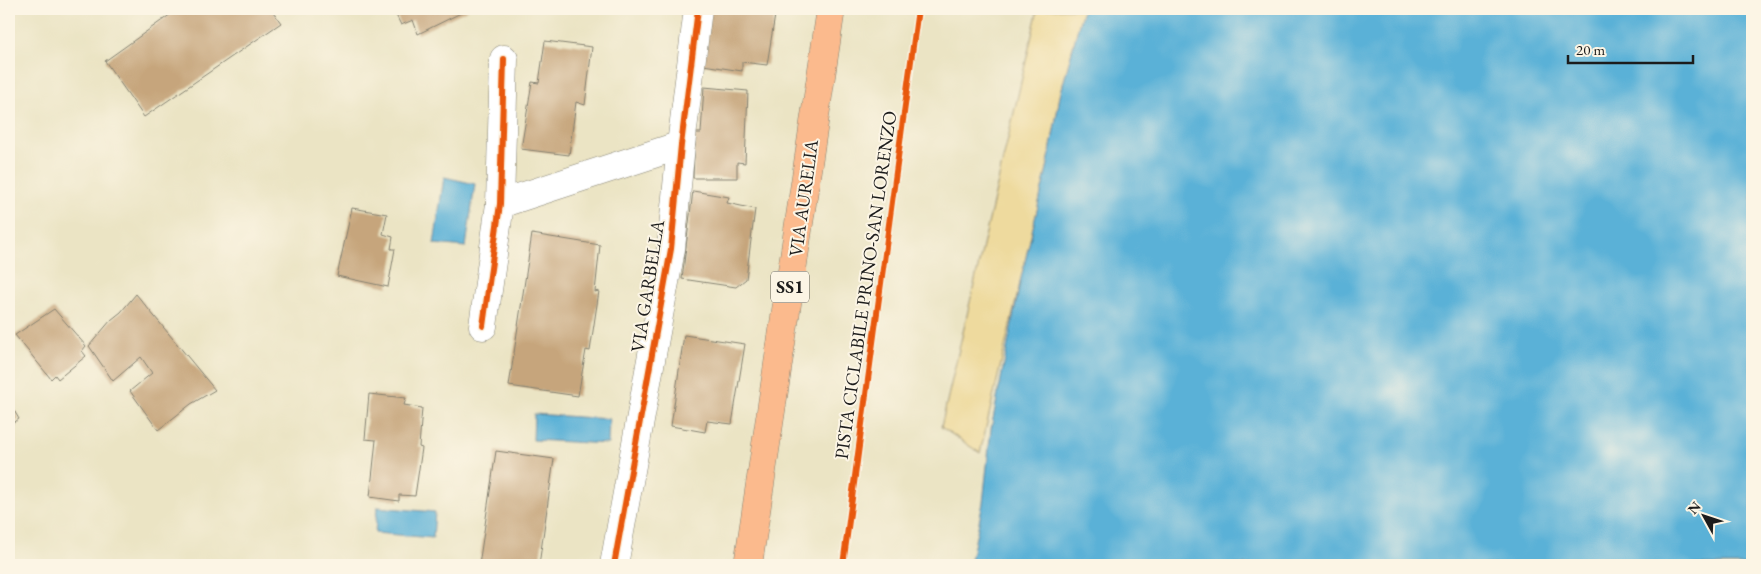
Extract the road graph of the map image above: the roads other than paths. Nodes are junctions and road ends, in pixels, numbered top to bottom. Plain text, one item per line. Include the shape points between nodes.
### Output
1 (698, 9) edge
2 (831, 9) edge
3 (504, 59) dead end
4 (681, 145) junction
5 (500, 204) junction
6 (483, 326) dead end
7 (614, 565) edge
8 (748, 565) edge

1 - 4 street, VIA GARBELLA
2 - 8 main road, VIA AURELIA / SS1
3 - 5 street
4 - 5 street
4 - 7 street, VIA GARBELLA via 671,249
5 - 6 street

